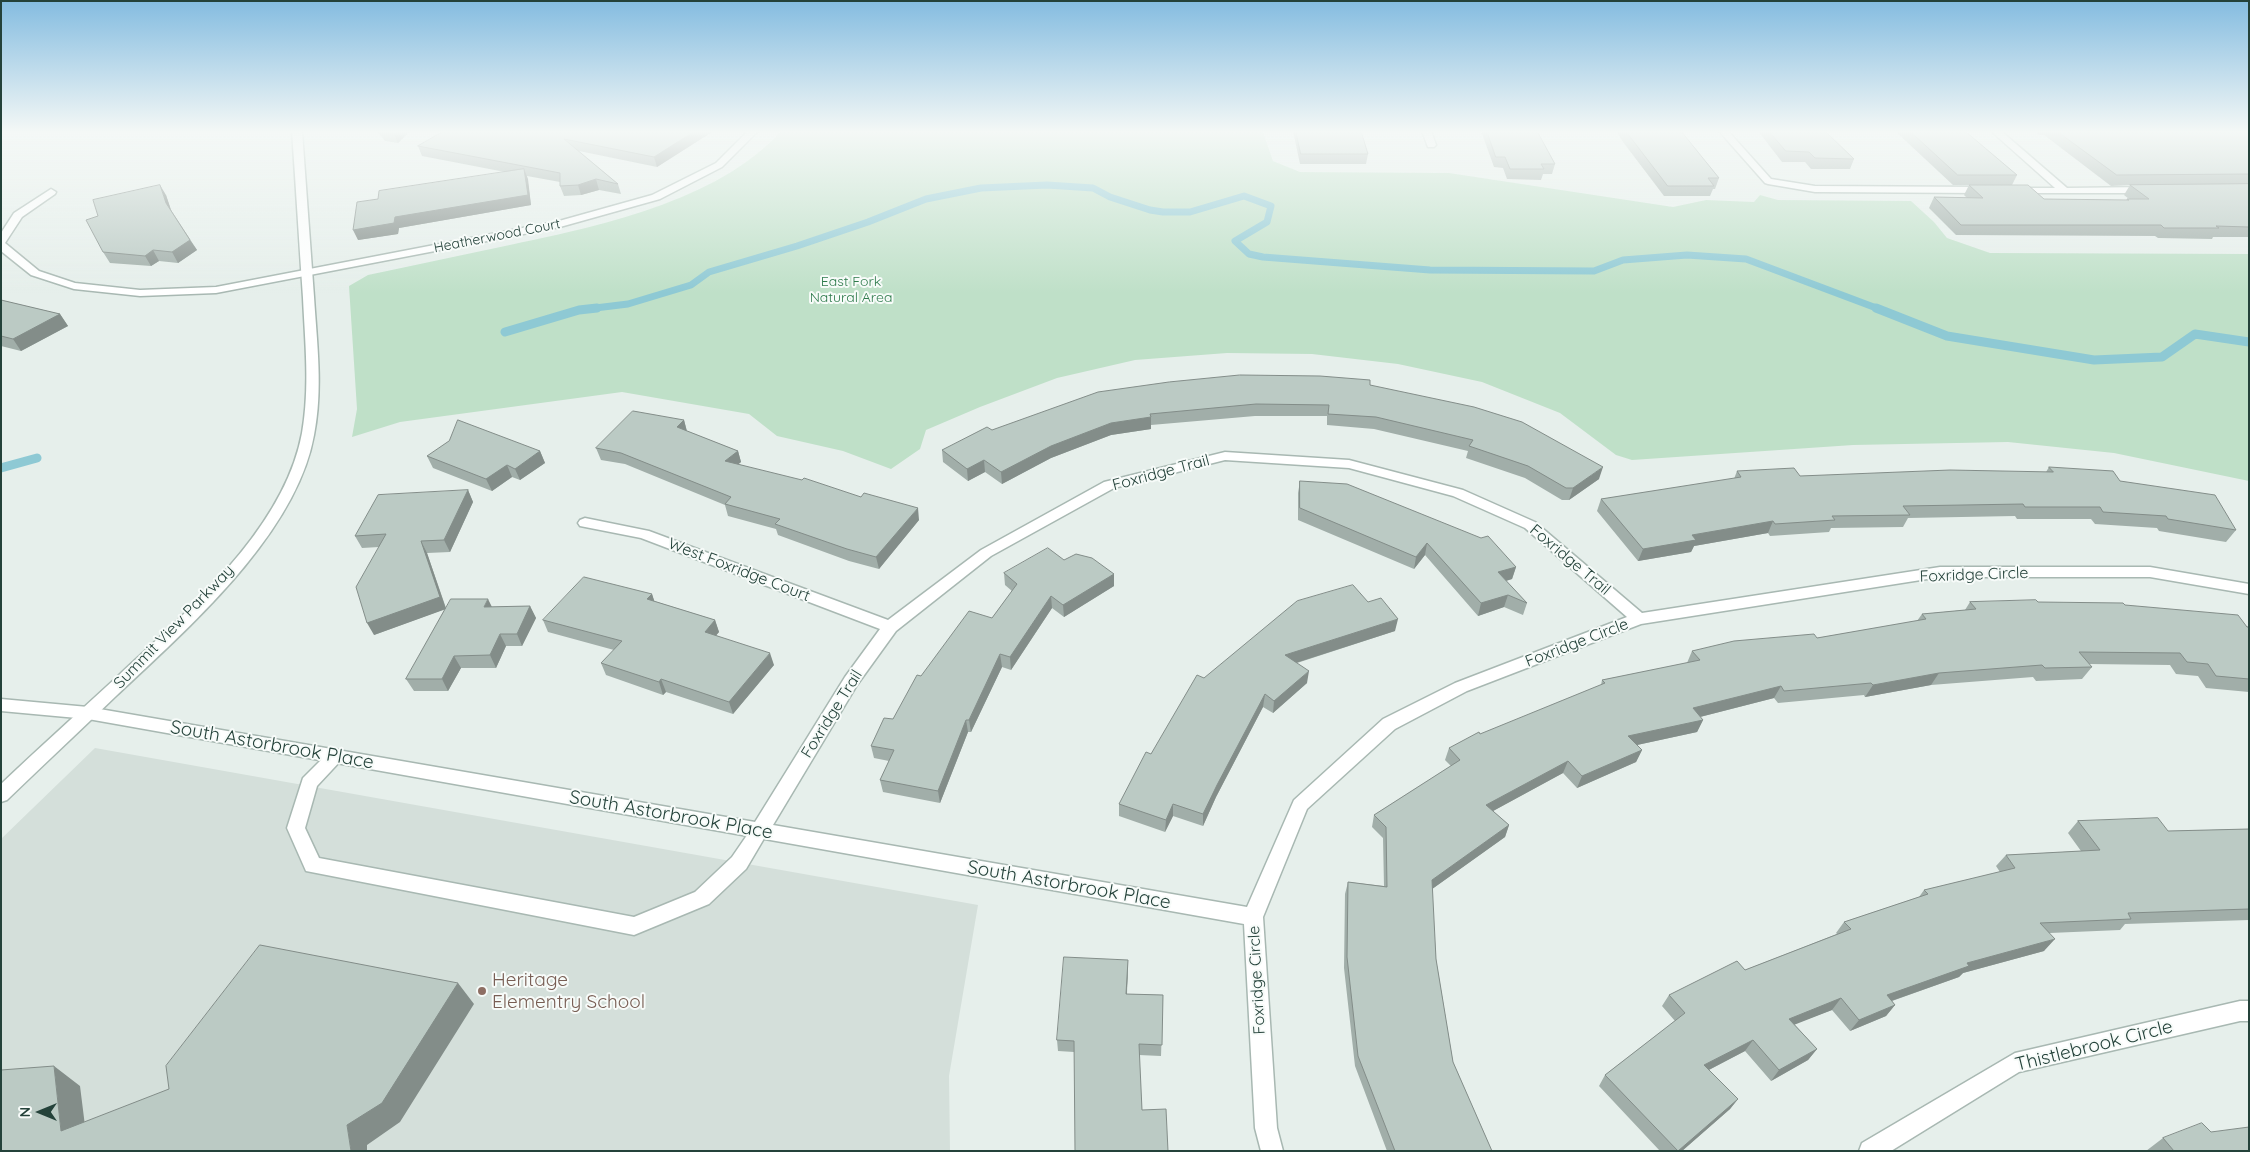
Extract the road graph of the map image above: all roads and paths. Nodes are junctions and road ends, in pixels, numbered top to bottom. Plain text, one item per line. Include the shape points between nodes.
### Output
1 (301, 185) edge
2 (679, 185) edge
3 (1791, 185) edge
4 (2058, 185) edge
5 (2162, 190) edge
6 (2065, 191) junction
7 (51, 192) dead end
8 (1, 241) edge
9 (1, 245) edge
10 (307, 274) junction
11 (585, 523) dead end
12 (2249, 589) edge
13 (1639, 619) junction
14 (890, 626) junction
15 (1, 705) edge
16 (88, 713) junction
17 (336, 756) junction
18 (1, 795) edge
19 (760, 830) junction
20 (1253, 917) junction
21 (2249, 1011) edge
22 (1272, 1151) edge
23 (1870, 1151) edge

1 - 10 street, Summit View Parkway
2 - 10 street, Heatherwood Court via 656,196 560,224
3 - 6 street via 1816,189
4 - 6 street
5 - 6 street
7 - 8 street via 18,215
9 - 10 street, Heatherwood Court via 35,273 58,281 74,286 140,293 216,290
10 - 16 street, Summit View Parkway via 314,383 312,407 301,461 283,500 254,543 216,589
11 - 14 street, West Foxridge Court via 644,534
12 - 13 street, Foxridge Circle via 2150,572 1940,572
13 - 14 street, Foxridge Trail via 1530,525 1458,493 1349,464 1225,456 1109,485 986,553
13 - 20 street, Foxridge Circle via 1461,687 1389,724 1300,805
14 - 19 street, Foxridge Trail via 851,681
15 - 16 street, South Astorbrook Place
16 - 17 street, South Astorbrook Place
16 - 18 street, Summit View Parkway
17 - 19 street, South Astorbrook Place
17 - 19 street, Foxridge Trail via 309,783 296,828 313,865 634,926 702,898 739,863
19 - 20 street, South Astorbrook Place
20 - 22 street, Foxridge Circle via 1266,1128
21 - 23 street, Thistlebrook Circle via 2015,1063

